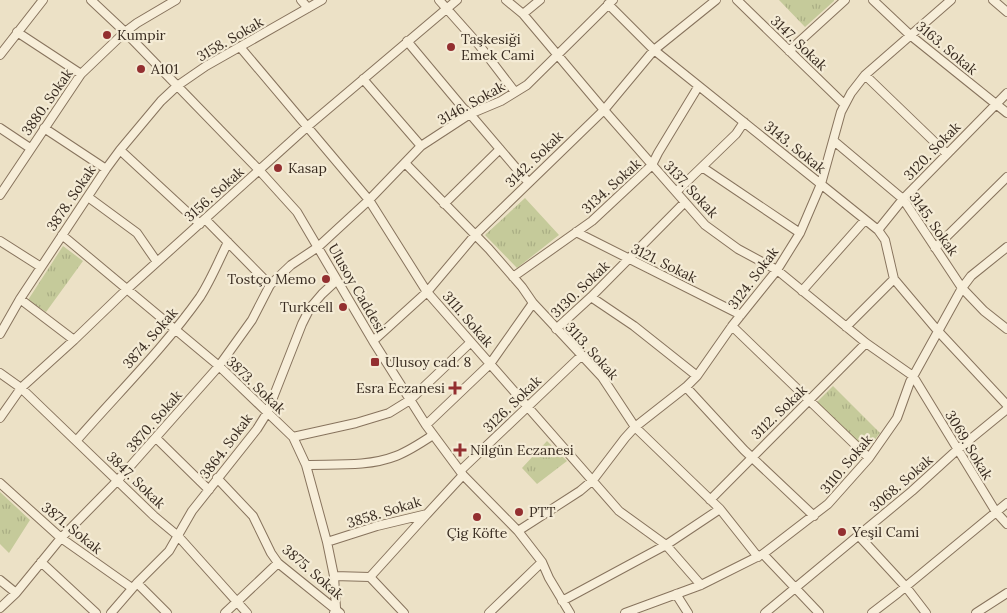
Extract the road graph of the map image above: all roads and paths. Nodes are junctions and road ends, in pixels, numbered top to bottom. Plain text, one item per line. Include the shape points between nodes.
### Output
1 (43, 0) edge
2 (91, 0) edge
3 (176, 0) edge
4 (301, 0) edge
5 (322, 0) edge
6 (439, 0) edge
7 (457, 0) edge
8 (506, 0) edge
9 (540, 0) edge
10 (716, 0) edge
11 (737, 0) edge
12 (845, 0) edge
13 (874, 0) edge
14 (950, 0) edge
15 (993, 0) edge
16 (610, 2) edge
17 (308, 8) junction
18 (447, 9) junction
19 (1007, 12) edge
20 (523, 14) junction
21 (17, 32) junction
22 (125, 32) junction
23 (910, 35) junction
24 (407, 41) junction
25 (240, 48) junction
26 (654, 50) junction
27 (789, 51) junction
28 (557, 54) junction
29 (0, 55) edge
30 (81, 74) junction
31 (865, 75) junction
32 (363, 79) junction
33 (177, 86) junction
34 (698, 87) junction
35 (515, 92) junction
36 (1007, 94) edge
37 (844, 104) junction
38 (995, 104) junction
39 (604, 110) junction
40 (1007, 113) edge
41 (470, 114) junction
42 (744, 122) junction
43 (308, 126) junction
44 (0, 128) edge
45 (44, 128) junction
46 (834, 141) junction
47 (421, 146) junction
48 (30, 148) junction
49 (500, 149) junction
50 (120, 150) junction
51 (946, 154) junction
52 (405, 163) junction
53 (652, 165) junction
54 (702, 166) junction
55 (106, 169) junction
56 (259, 170) junction
57 (1007, 177) edge
58 (528, 182) junction
59 (821, 184) junction
60 (677, 191) junction
61 (0, 194) edge
62 (88, 197) junction
63 (903, 199) junction
64 (369, 200) junction
65 (684, 202) junction
66 (444, 204) junction
67 (865, 220) junction
68 (203, 222) junction
69 (878, 230) junction
70 (576, 232) junction
71 (800, 233) junction
72 (62, 235) junction
73 (475, 235) junction
74 (0, 241) edge
75 (228, 242) junction
76 (318, 247) junction
77 (1007, 247) edge
78 (935, 248) junction
79 (628, 259) junction
80 (157, 262) junction
81 (41, 267) junction
82 (777, 270) junction
83 (513, 277) junction
84 (894, 279) junction
85 (337, 280) junction
86 (270, 285) junction
87 (962, 288) junction
88 (126, 290) junction
89 (802, 291) junction
90 (427, 292) junction
91 (590, 297) junction
92 (20, 299) junction
93 (533, 303) junction
94 (740, 315) junction
95 (732, 326) junction
96 (846, 327) junction
97 (556, 329) junction
98 (1007, 329) edge
99 (174, 330) junction
100 (937, 330) junction
101 (0, 334) edge
102 (74, 340) junction
103 (373, 341) junction
104 (471, 342) junction
105 (866, 343) junction
106 (582, 355) junction
107 (490, 364) junction
108 (218, 366) junction
109 (0, 373) edge
110 (697, 376) junction
111 (913, 376) junction
112 (686, 387) junction
113 (21, 388) junction
114 (410, 400) junction
115 (809, 400) junction
116 (1007, 405) edge
117 (527, 406) junction
118 (1007, 409) edge
119 (267, 412) junction
120 (0, 418) edge
121 (426, 425) junction
122 (635, 427) junction
123 (433, 435) junction
124 (292, 437) junction
125 (156, 438) junction
126 (77, 440) junction
127 (957, 450) junction
128 (752, 457) junction
129 (869, 458) junction
130 (306, 465) junction
131 (461, 473) junction
132 (217, 478) junction
133 (118, 480) junction
134 (593, 480) junction
135 (0, 482) edge
136 (209, 490) junction
137 (710, 500) junction
138 (1007, 503) edge
139 (720, 509) junction
140 (996, 512) junction
141 (427, 514) junction
142 (814, 516) junction
143 (1007, 524) edge
144 (518, 531) junction
145 (178, 536) junction
146 (859, 536) junction
147 (61, 538) junction
148 (327, 542) junction
149 (666, 545) junction
150 (761, 555) junction
151 (41, 562) junction
152 (278, 562) junction
153 (542, 562) junction
154 (334, 576) junction
155 (370, 577) junction
156 (0, 580) edge
157 (701, 585) junction
158 (134, 586) junction
159 (795, 587) junction
160 (906, 587) junction
161 (16, 593) junction
162 (1007, 593) edge
163 (676, 594) junction
164 (562, 601) junction
165 (238, 602) junction
166 (0, 611) edge
167 (337, 612) edge
168 (96, 613) edge
169 (111, 613) edge
170 (167, 613) edge
171 (225, 613) edge
172 (247, 613) edge
173 (404, 613) edge
174 (488, 613) edge
175 (570, 613) edge
176 (625, 613) edge
177 (688, 613) edge
178 (766, 613) edge
179 (819, 613) edge
180 (872, 613) edge
181 (926, 613) edge
182 (976, 613) edge

1 - 21 street
2 - 22 street, Ulusoy Caddesi
3 - 22 street, 3880. Sokak
4 - 17 street
5 - 17 street, 3158. Sokak
6 - 18 street
7 - 18 street, 3156. Sokak
8 - 20 street, 3137. Sokak
9 - 20 street
10 - 26 street, 3142. Sokak
11 - 27 street, 3147. Sokak
12 - 27 street
13 - 23 street, 3163. Sokak
14 - 23 street, 3124. Sokak
15 - 19 street
16 - 26 street, 3143. Sokak
16 - 28 street, 3146. Sokak
17 - 25 street, 3158. Sokak
18 - 24 street, 3156. Sokak
18 - 35 street
20 - 28 street, 3137. Sokak
21 - 29 street
21 - 30 street
22 - 30 street, 3880. Sokak
22 - 33 street, Ulusoy Caddesi
23 - 31 street, 3124. Sokak
23 - 38 street, 3163. Sokak
24 - 32 street, 3156. Sokak
24 - 41 street
25 - 33 street, 3158. Sokak
25 - 43 street, 3111. Sokak
26 - 34 street, 3143. Sokak
26 - 39 street, 3142. Sokak
27 - 37 street, 3147. Sokak
28 - 35 street, 3146. Sokak via 527,85
28 - 39 street, 3137. Sokak
30 - 45 street, 3880. Sokak
31 - 37 street, 3124. Sokak
31 - 51 street
32 - 43 street, 3156. Sokak
32 - 47 street
33 - 50 street, 3878. Sokak
33 - 56 street, Ulusoy Caddesi
34 - 42 street, 3143. Sokak
34 - 53 street, 3134. Sokak
35 - 41 street, 3146. Sokak
36 - 38 street, 3120. Sokak
37 - 46 street, 3124. Sokak
38 - 40 street, 3163. Sokak
38 - 51 street, 3120. Sokak
39 - 53 street, 3137. Sokak
39 - 58 street, 3142. Sokak
41 - 47 street, 3146. Sokak
41 - 49 street
42 - 54 street
42 - 59 street, 3143. Sokak
43 - 56 street, 3156. Sokak
43 - 64 street, 3111. Sokak
44 - 48 street
45 - 48 street, 3880. Sokak
45 - 55 street
46 - 59 street, 3124. Sokak
46 - 63 street, 3145. Sokak
47 - 52 street, 3146. Sokak
48 - 61 street, 3880. Sokak
49 - 58 street
49 - 66 street
50 - 55 street, 3878. Sokak
50 - 68 street
51 - 63 street, 3120. Sokak
52 - 64 street, 3146. Sokak
52 - 66 street, 3113. Sokak
53 - 60 street, 3137. Sokak
53 - 70 street, 3134. Sokak
54 - 60 street
54 - 71 street
55 - 62 street, 3878. Sokak
56 - 68 street, 3156. Sokak
56 - 76 street, Ulusoy Caddesi via 297,212
57 - 78 street
58 - 73 street, 3142. Sokak
59 - 67 street, 3143. Sokak
59 - 71 street, 3124. Sokak
60 - 65 street, 3137. Sokak
62 - 72 street, 3878. Sokak
62 - 80 street via 137,233
63 - 69 street, 3120. Sokak
63 - 78 street, 3145. Sokak
64 - 76 street, 3146. Sokak
64 - 90 street, 3111. Sokak
65 - 79 street, 3130. Sokak
65 - 82 street, 3137. Sokak via 705,225 738,249
66 - 73 street, 3113. Sokak
67 - 69 street, 3143. Sokak
67 - 89 street
68 - 75 street
68 - 80 street, 3156. Sokak
69 - 84 street, 3143. Sokak via 885,240
70 - 79 street, 3121. Sokak
70 - 83 street, 3134. Sokak
71 - 82 street, 3124. Sokak
72 - 81 street, 3878. Sokak
72 - 88 street, 3873. Sokak
73 - 83 street, 3113. Sokak
73 - 90 street, 3142. Sokak
74 - 81 street
75 - 86 street
75 - 99 street, 3874. Sokak via 201,295
76 - 85 street, Ulusoy Caddesi
76 - 86 street, 3870. Sokak via 291,265
77 - 87 street, 3110. Sokak via 971,276
78 - 87 street, 3145. Sokak
79 - 91 street, 3130. Sokak
79 - 94 street, 3121. Sokak
80 - 88 street, 3156. Sokak
81 - 92 street, 3878. Sokak
82 - 89 street, 3137. Sokak
82 - 94 street, 3124. Sokak
83 - 93 street, 3113. Sokak
84 - 96 street
84 - 100 street, 3143. Sokak
85 - 103 street, Ulusoy Caddesi
85 - 119 street, 3864. Sokak via 316,301 302,324
86 - 108 street, 3870. Sokak via 252,320
87 - 98 street, 3145. Sokak
87 - 100 street, 3110. Sokak
88 - 99 street, 3873. Sokak
88 - 102 street, 3156. Sokak
89 - 96 street, 3137. Sokak
90 - 103 street, 3142. Sokak
90 - 104 street, 3111. Sokak
91 - 97 street, 3130. Sokak
91 - 110 street via 634,326
92 - 101 street, 3878. Sokak
92 - 102 street
93 - 97 street, 3113. Sokak
93 - 107 street
94 - 95 street, 3124. Sokak
95 - 110 street, 3124. Sokak
95 - 115 street
96 - 105 street, 3137. Sokak
97 - 106 street, 3113. Sokak
99 - 108 street, 3873. Sokak
99 - 126 street, 3874. Sokak
100 - 111 street, 3110. Sokak
100 - 116 street, 3143. Sokak
102 - 113 street, 3156. Sokak
103 - 114 street, Ulusoy Caddesi
104 - 107 street, 3111. Sokak
104 - 114 street
105 - 111 street, 3137. Sokak
105 - 115 street, 3112. Sokak
106 - 117 street, 3126. Sokak
106 - 122 street, 3113. Sokak via 602,377
107 - 117 street, 3111. Sokak
107 - 121 street
108 - 119 street, 3873. Sokak
108 - 125 street, 3870. Sokak
109 - 113 street, 3847. Sokak
110 - 112 street, 3124. Sokak
111 - 127 street, 3069. Sokak
111 - 129 street, 3110. Sokak via 897,418
112 - 122 street, 3124. Sokak
112 - 128 street
113 - 120 street, 3156. Sokak
113 - 126 street, 3847. Sokak
114 - 121 street, Ulusoy Caddesi
114 - 124 street via 389,413
115 - 128 street, 3112. Sokak
115 - 129 street
117 - 131 street, 3126. Sokak
117 - 134 street, 3111. Sokak
118 - 127 street, 3068. Sokak
119 - 124 street, 3873. Sokak
119 - 132 street, 3864. Sokak
121 - 123 street, Ulusoy Caddesi
122 - 134 street, 3124. Sokak
122 - 137 street, 3113. Sokak
123 - 130 street via 411,449 374,462
123 - 131 street, Ulusoy Caddesi
124 - 130 street, 3873. Sokak
125 - 133 street, 3870. Sokak
125 - 136 street
126 - 133 street, 3847. Sokak
127 - 140 street, 3069. Sokak
127 - 146 street, 3068. Sokak
128 - 137 street, 3112. Sokak
128 - 142 street
129 - 142 street, 3110. Sokak
130 - 148 street, 3873. Sokak
131 - 141 street, 3858. Sokak
131 - 144 street, Ulusoy Caddesi
132 - 136 street, 3864. Sokak
132 - 152 street, 3875. Sokak via 252,516
133 - 145 street, 3847. Sokak
133 - 147 street, 3870. Sokak
134 - 144 street, 3124. Sokak
134 - 149 street, 3111. Sokak via 619,510
135 - 147 street, 3871. Sokak
136 - 145 street, 3864. Sokak
137 - 139 street, 3113. Sokak
138 - 140 street
139 - 149 street
139 - 150 street, 3113. Sokak
140 - 143 street, 3069. Sokak
140 - 160 street
141 - 148 street, 3858. Sokak
141 - 155 street
142 - 150 street, 3110. Sokak
144 - 153 street, Ulusoy Caddesi
145 - 158 street, 3864. Sokak via 169,551
145 - 165 street, 3847. Sokak
146 - 159 street, 3068. Sokak
146 - 160 street
147 - 151 street, 3870. Sokak
147 - 158 street, 3871. Sokak
148 - 154 street, 3873. Sokak
149 - 157 street, 3111. Sokak
149 - 164 street
150 - 157 street, 3110. Sokak
150 - 159 street, 3113. Sokak
151 - 161 street, 3870. Sokak
151 - 168 street
152 - 165 street
152 - 167 street, 3875. Sokak
153 - 164 street, Ulusoy Caddesi
153 - 174 street
154 - 155 street
154 - 167 street, 3873. Sokak
155 - 173 street
156 - 161 street
157 - 163 street, 3110. Sokak
158 - 169 street, 3864. Sokak
158 - 170 street, 3871. Sokak
159 - 178 street, 3068. Sokak
159 - 179 street, 3113. Sokak
160 - 180 street
160 - 181 street
161 - 166 street, 3870. Sokak
162 - 182 street
163 - 176 street, 3110. Sokak
163 - 177 street
164 - 175 street, Ulusoy Caddesi
165 - 171 street
165 - 172 street, 3847. Sokak

